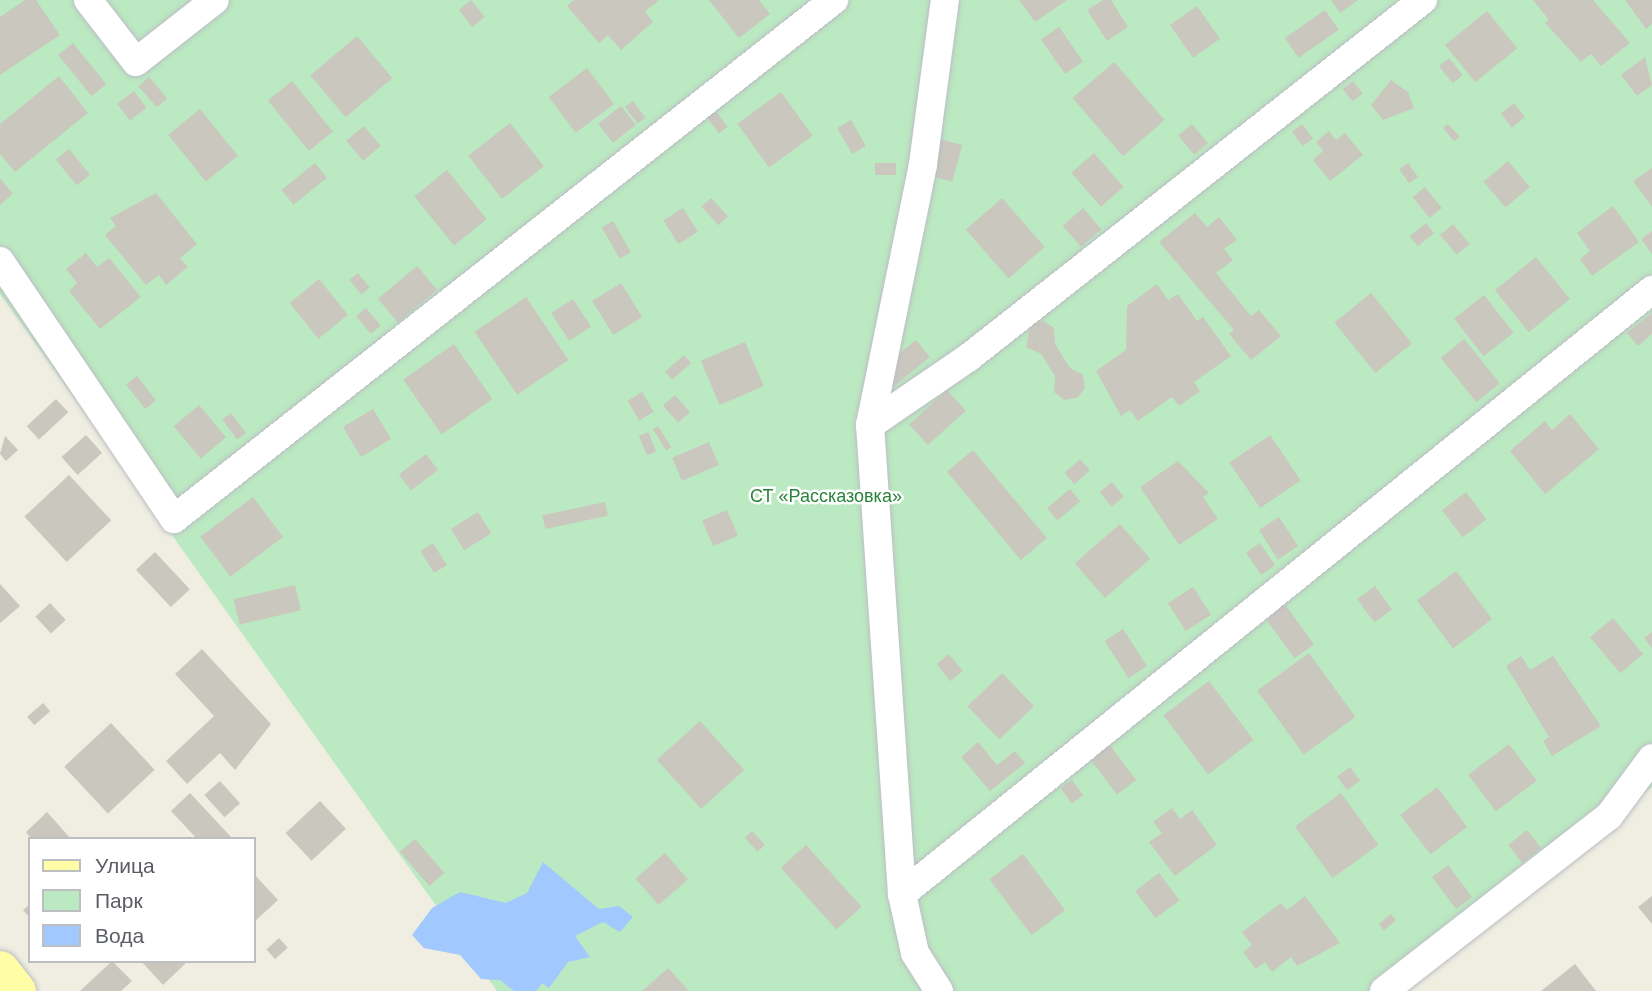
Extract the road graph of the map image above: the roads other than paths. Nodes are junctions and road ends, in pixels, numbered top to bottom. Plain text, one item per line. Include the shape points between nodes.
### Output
1 (89, 0) edge
2 (215, 0) edge
3 (834, 0) edge
4 (945, 0) edge
5 (1423, 0) edge
6 (0, 261) edge
7 (1652, 290) edge
8 (870, 425) junction
9 (1652, 758) edge
10 (902, 894) junction
11 (0, 969) edge
12 (17, 991) edge
13 (939, 991) edge
14 (1384, 991) edge

1 - 2 street via 136,62
3 - 6 street via 174,519
4 - 8 street via 923,164
5 - 8 street via 1012,325
7 - 10 street
8 - 10 street
9 - 14 street via 1609,816
10 - 13 street via 915,953
11 - 12 main road

